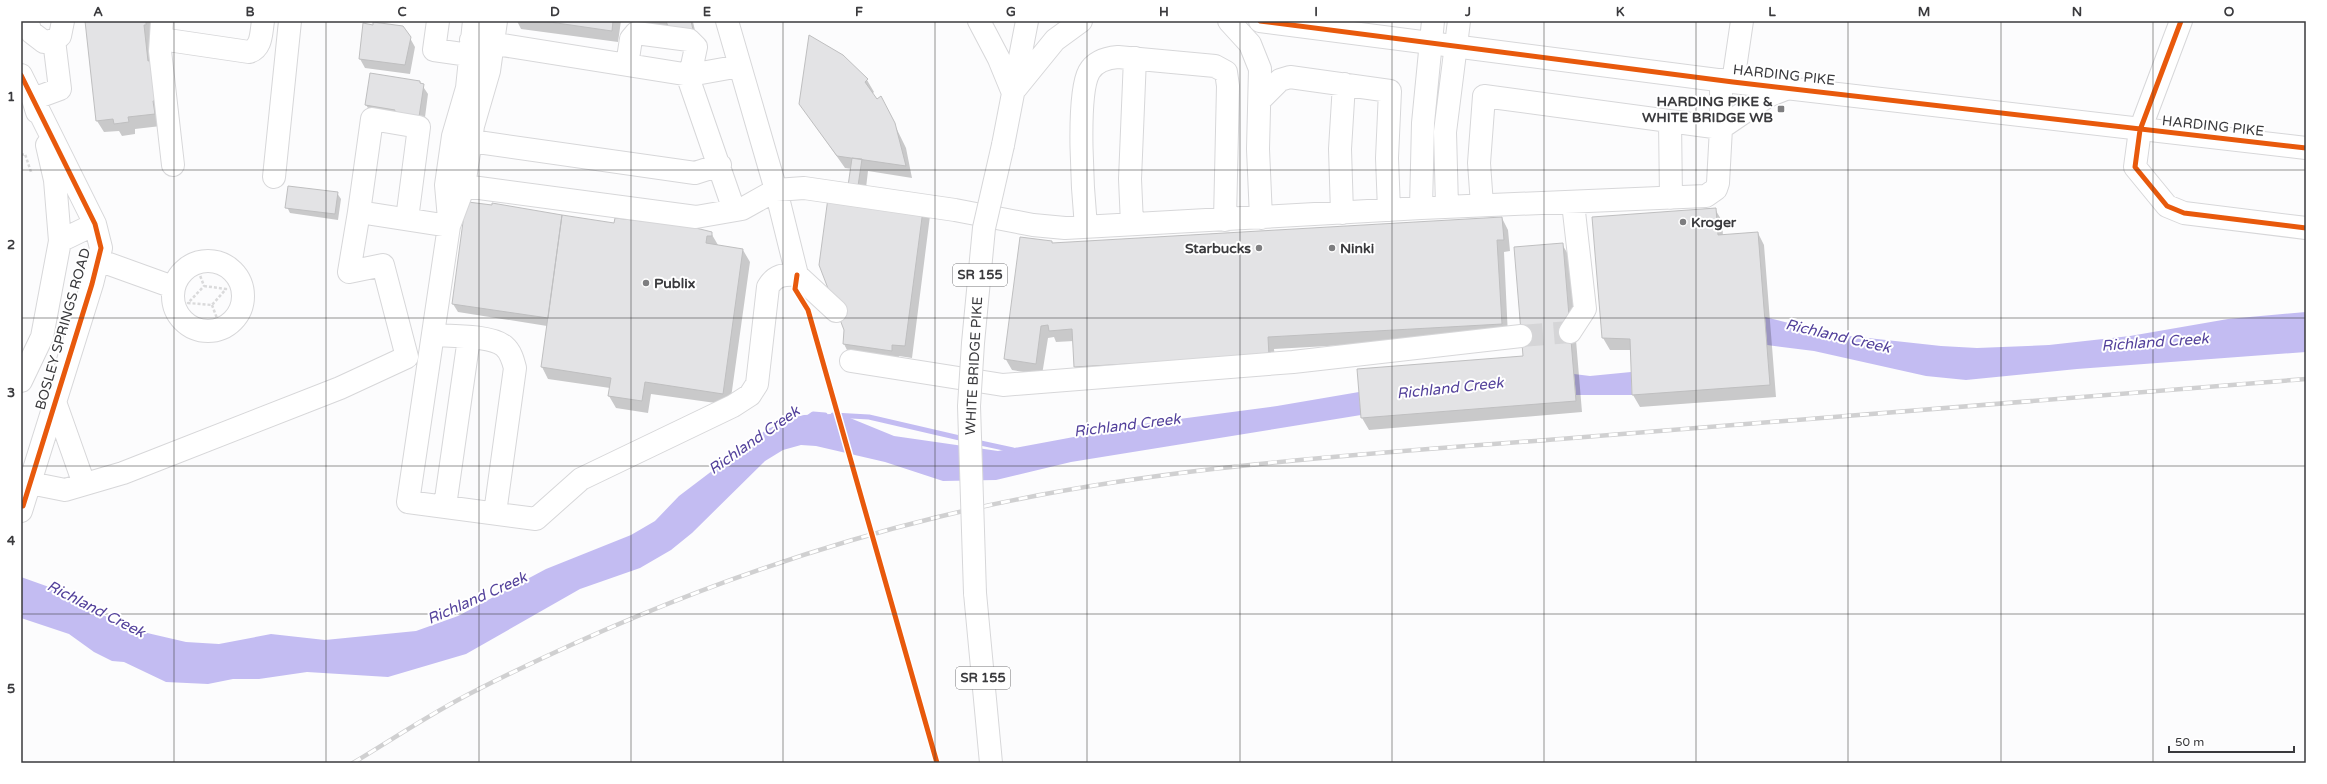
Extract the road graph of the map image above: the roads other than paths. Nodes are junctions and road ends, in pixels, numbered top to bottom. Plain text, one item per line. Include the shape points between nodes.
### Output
1 (27, 21) edge
2 (263, 21) edge
3 (290, 21) edge
4 (438, 21) edge
5 (496, 21) edge
6 (727, 21) edge
7 (979, 21) edge
8 (1027, 21) edge
9 (1081, 21) edge
10 (1229, 21) edge
11 (1260, 21) edge
12 (1459, 21) edge
13 (1742, 21) edge
14 (2181, 21) edge
15 (161, 30) edge
16 (59, 31) edge
17 (1432, 31) edge
18 (472, 39) edge
19 (493, 44) junction
20 (1455, 45) junction
21 (1135, 58) junction
22 (627, 65) junction
23 (732, 67) junction
24 (21, 75) edge
25 (690, 75) junction
26 (1727, 81) junction
27 (1344, 84) junction
28 (1788, 88) junction
29 (1013, 92) junction
30 (33, 98) junction
31 (1261, 99) junction
32 (1670, 121) junction
33 (1721, 128) junction
34 (2140, 130) junction
35 (471, 141) junction
36 (2306, 148) edge
37 (173, 165) dead end
38 (720, 165) junction
39 (274, 177) dead end
40 (464, 186) junction
41 (776, 190) junction
42 (1671, 198) junction
43 (1573, 203) junction
44 (1482, 205) junction
45 (1447, 206) junction
46 (1421, 208) junction
47 (734, 210) junction
48 (1389, 210) junction
49 (359, 212) junction
50 (1342, 213) junction
51 (1260, 218) junction
52 (407, 219) junction
53 (1225, 220) junction
54 (95, 224) junction
55 (1132, 224) junction
56 (449, 226) junction
57 (1086, 227) junction
58 (2306, 228) edge
59 (60, 241) junction
60 (98, 260) junction
61 (797, 275) junction
62 (173, 287) junction
63 (836, 311) dead end
64 (1570, 332) dead end
65 (434, 335) junction
66 (1521, 336) tunnel mouth
67 (469, 338) junction
68 (851, 361) dead end
69 (21, 381) edge
70 (55, 402) junction
71 (30, 483) junction
72 (84, 484) junction
73 (445, 506) junction
74 (22, 509) edge
75 (494, 513) junction
76 (992, 763) edge

1 - 16 main road via 31,32 44,42
2 - 15 main road via 258,45 255,50 248,52
3 - 39 main road
4 - 18 main road via 434,50
5 - 19 main road
6 - 23 main road
7 - 29 main road
8 - 29 main road, WHITE BRIDGE PIKE / SR 155
9 - 29 main road via 1055,40
10 - 31 main road via 1250,44 1259,62
11 - 17 main road, HARDING PIKE
12 - 20 main road
13 - 26 main road
14 - 34 main road
15 - 37 main road via 160,51
16 - 30 main road via 60,89
17 - 20 main road, HARDING PIKE
17 - 46 main road via 1423,136
18 - 19 main road
18 - 56 main road via 467,88 454,136 446,185
19 - 22 main road
19 - 35 main road via 490,71
20 - 26 main road, HARDING PIKE
20 - 45 main road via 1444,148
21 - 53 main road via 1215,66 1226,72 1228,86
21 - 55 main road via 1130,179
21 - 57 main road via 1101,60 1094,64 1087,78 1082,142
22 - 25 main road
22 - 25 main road via 631,39 636,33 689,40 696,47
23 - 25 main road
23 - 41 main road
24 - 30 main road, BOSLEY SPRINGS ROAD
25 - 38 main road via 689,80
26 - 28 main road, HARDING PIKE
26 - 33 main road
27 - 31 main road via 1290,77 1280,80
27 - 48 main road via 1390,91 1387,158
27 - 50 main road via 1340,149
28 - 33 main road via 1768,96
28 - 34 main road, HARDING PIKE
29 - 76 main road, WHITE BRIDGE PIKE / SR 155, bridge via 984,228 969,406 975,593
30 - 54 main road, BOSLEY SPRINGS ROAD
30 - 59 main road via 55,180
31 - 51 main road via 1258,148
32 - 33 main road
32 - 42 main road
32 - 44 main road via 1484,96 1479,163
33 - 42 main road via 1716,189 1706,196
34 - 36 main road, HARDING PIKE
34 - 58 main road via 2136,167 2167,206 2184,213
35 - 38 main road via 695,173
35 - 40 main road
38 - 47 main road
40 - 47 main road via 696,217
40 - 56 main road
41 - 47 main road via 761,200
41 - 57 main road via 804,188 955,210 1033,225
41 - 61 main road
42 - 43 main road
43 - 44 main road
43 - 64 main road via 1585,309
44 - 45 main road
45 - 46 main road
46 - 48 main road
48 - 50 main road
49 - 52 main road
49 - 52 main road via 372,119 419,127
49 - 72 main road via 349,272 383,264 407,357 340,388 226,433 123,473
50 - 51 main road
51 - 53 main road
52 - 56 main road
53 - 55 main road
54 - 59 main road
54 - 60 main road, BOSLEY SPRINGS ROAD via 101,248
55 - 57 main road
56 - 65 main road
59 - 69 main road via 42,337
60 - 62 main road
60 - 70 main road, BOSLEY SPRINGS ROAD
61 - 63 main road
61 - 75 main road via 785,274 772,280 768,287 757,384 744,400 581,480 536,519
62 - 62 main road via 183,271 196,262 208,260 223,264 234,272 242,286 240,310 232,321 220,329 202,331 184,322 174,308
65 - 67 main road
65 - 73 main road via 408,502
66 - 68 main road via 1293,362 1003,385
67 - 73 main road
67 - 75 main road via 485,339 503,345 510,352 515,368
70 - 71 main road, BOSLEY SPRINGS ROAD
70 - 72 main road
71 - 72 main road via 65,490
71 - 74 main road, BOSLEY SPRINGS ROAD
73 - 75 main road

